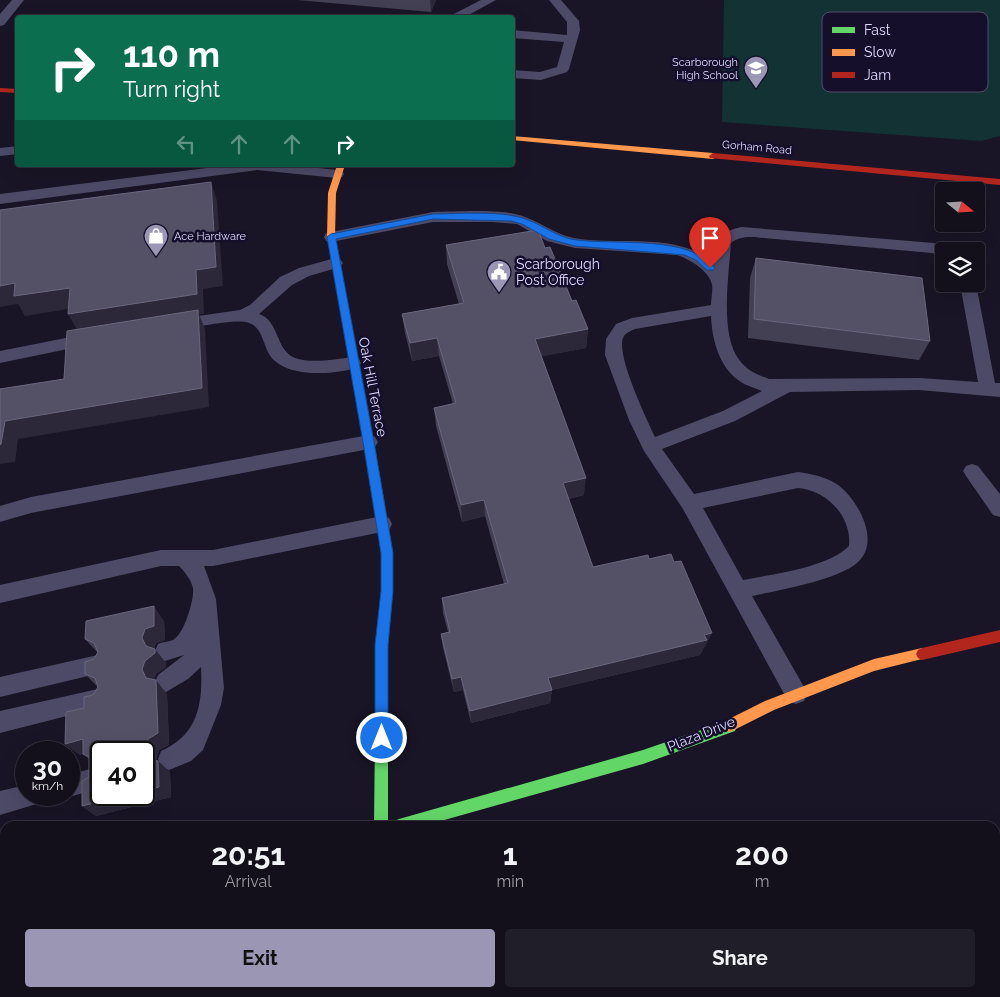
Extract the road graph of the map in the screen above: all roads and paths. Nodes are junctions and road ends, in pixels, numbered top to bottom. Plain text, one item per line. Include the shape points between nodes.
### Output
1 (18, 0) edge
2 (490, 0) edge
3 (556, 0) edge
4 (458, 15) edge
5 (0, 22) edge
6 (515, 34) edge
7 (571, 39) junction
8 (515, 74) edge
9 (0, 90) edge
10 (15, 91) edge
11 (515, 138) edge
12 (15, 150) edge
13 (0, 152) edge
14 (238, 167) edge
15 (278, 167) edge
16 (339, 170) edge
17 (164, 171) edge
18 (1000, 182) edge
19 (0, 199) edge
20 (331, 237) junction
21 (935, 248) edge
22 (335, 263) junction
23 (721, 285) junction
24 (970, 292) edge
25 (720, 309) junction
26 (243, 315) junction
27 (163, 328) edge
28 (105, 336) edge
29 (0, 357) edge
30 (353, 363) junction
31 (787, 387) junction
32 (994, 390) edge
33 (369, 442) junction
34 (650, 446) junction
35 (972, 471) dead end
36 (690, 503) junction
37 (1000, 509) edge
38 (0, 514) edge
39 (382, 524) junction
40 (182, 557) junction
41 (202, 585) junction
42 (738, 590) junction
43 (0, 594) edge
44 (209, 636) junction
45 (1000, 636) edge
46 (165, 651) dead end
47 (98, 665) edge
48 (166, 682) dead end
49 (0, 687) edge
50 (796, 694) junction
51 (98, 698) edge
52 (0, 722) edge
53 (170, 759) dead end
54 (15, 800) edge
55 (0, 804) edge
56 (381, 821) edge
57 (417, 821) edge

1 - 5 lane
2 - 4 lane
3 - 7 lane via 573,21
6 - 7 lane
7 - 8 lane via 563,69 541,76
9 - 10 street
11 - 18 street, Gorham Road
12 - 13 lane
14 - 17 lane
15 - 16 lane
16 - 20 street, Oak Hill Terrace via 329,206
17 - 19 lane
20 - 22 street, Oak Hill Terrace
20 - 23 lane via 433,216 511,218 575,243 688,252 704,262
21 - 23 lane via 764,232 737,234 726,238 724,243
22 - 26 lane via 286,281 256,309
22 - 30 street, Oak Hill Terrace
23 - 25 lane
24 - 32 lane
25 - 31 lane via 720,339 735,370 755,384
25 - 34 lane via 632,324 622,328 614,339 614,355
26 - 27 lane
26 - 30 lane via 259,320 268,330 273,347 282,359 294,364 317,366
28 - 29 lane
30 - 33 street, Oak Hill Terrace
31 - 32 lane via 918,384
31 - 34 lane via 727,417
33 - 38 lane via 31,505
33 - 39 street, Oak Hill Terrace
34 - 36 lane
35 - 37 lane
36 - 42 lane
36 - 42 lane via 798,480 812,480 826,485 845,506 859,539 850,559 828,568
39 - 40 lane via 213,558
39 - 56 street, Oak Hill Terrace via 387,553 387,591 382,645
40 - 41 lane via 195,569
40 - 43 lane via 161,558
41 - 44 lane
41 - 46 lane via 200,613 188,638 182,646
42 - 50 lane
44 - 48 lane via 189,667
44 - 53 lane via 213,688 210,705 195,742
45 - 50 street, Plaza Drive via 874,665
47 - 49 lane
50 - 57 street, Plaza Drive via 750,713 722,730 643,757
51 - 52 lane
54 - 55 lane

